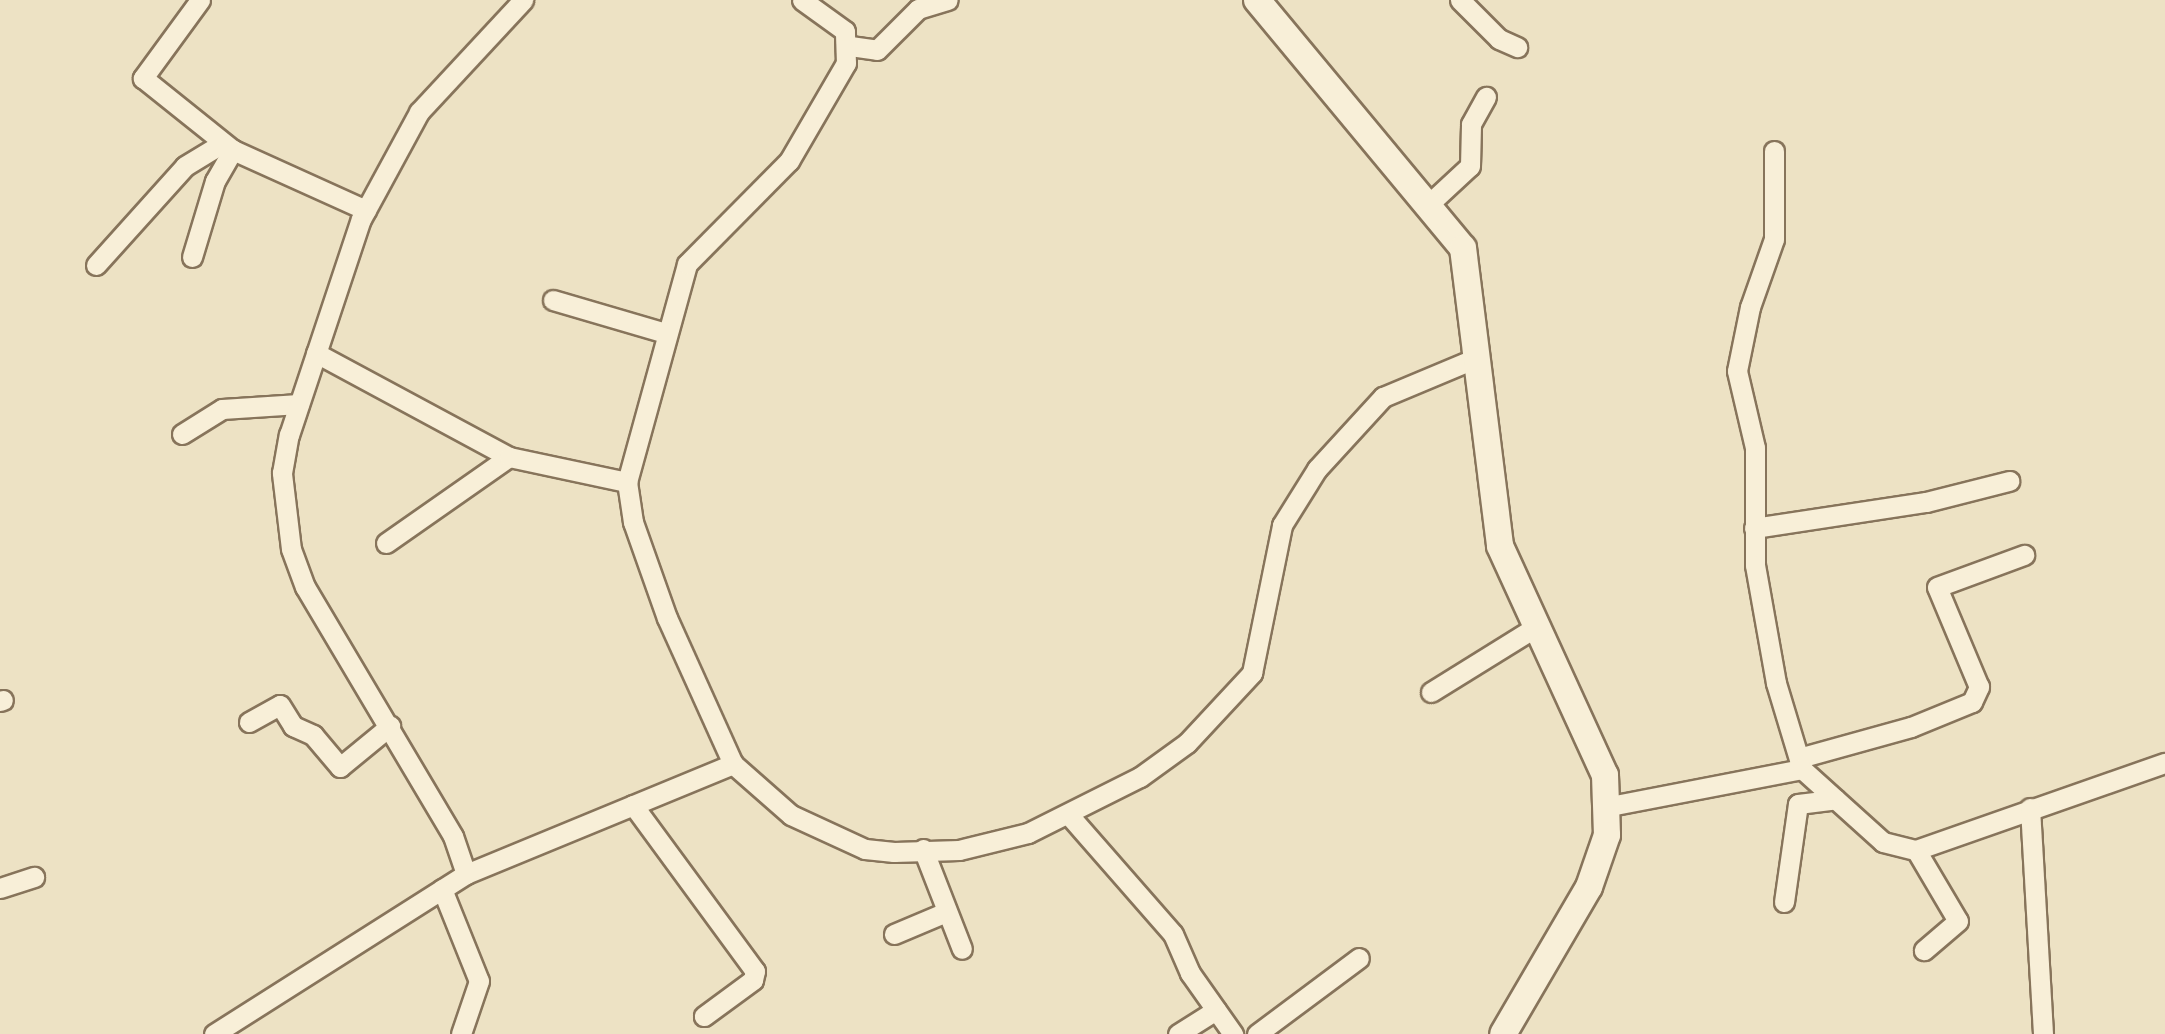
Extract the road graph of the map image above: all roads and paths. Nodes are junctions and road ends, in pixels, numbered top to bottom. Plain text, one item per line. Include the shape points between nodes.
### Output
1 (200, 0) edge
2 (523, 0) edge
3 (802, 0) edge
4 (948, 0) edge
5 (1257, 0) edge
6 (1460, 0) edge
7 (850, 46) junction
8 (1517, 47) dead end
9 (1486, 97) dead end
10 (228, 147) junction
11 (1774, 151) dead end
12 (1430, 204) junction
13 (366, 210) junction
14 (192, 257) dead end
15 (96, 265) dead end
16 (553, 300) dead end
17 (666, 333) junction
18 (316, 353) junction
19 (1474, 359) junction
20 (299, 404) junction
21 (181, 434) dead end
22 (509, 457) junction
23 (2009, 481) dead end
24 (626, 482) junction
25 (1754, 528) junction
26 (386, 543) dead end
27 (2024, 555) dead end
28 (1536, 627) junction
29 (1431, 692) dead end
30 (249, 722) dead end
31 (390, 726) junction
32 (2165, 762) edge
33 (733, 764) junction
34 (1800, 764) junction
35 (1836, 799) junction
36 (633, 805) junction
37 (1610, 806) junction
38 (2030, 808) junction
39 (1068, 814) junction
40 (923, 849) junction
41 (1916, 850) junction
42 (466, 874) junction
43 (34, 877) dead end
44 (0, 888) edge
45 (442, 889) junction
46 (1784, 902) dead end
47 (946, 912) junction
48 (894, 934) dead end
49 (962, 949) dead end
50 (1924, 950) dead end
51 (1359, 958) dead end
52 (1216, 1010) junction
53 (704, 1016) dead end
54 (214, 1034) edge
55 (461, 1034) edge
56 (1178, 1034) edge
57 (1233, 1034) edge
58 (1257, 1034) edge
59 (1503, 1034) edge
60 (2043, 1034) edge

1 - 10 street via 143,78
2 - 13 street via 419,112
3 - 7 street via 845,31
4 - 7 street via 918,9 877,50
5 - 12 street
6 - 8 street via 1499,39
7 - 17 street via 813,128 789,161 694,252
9 - 12 street via 1471,124 1470,166
10 - 13 street
10 - 14 street
10 - 15 street via 185,166
11 - 25 street via 1774,239 1750,307 1737,371 1755,448
12 - 19 street via 1463,248
13 - 18 street
16 - 17 street
17 - 24 street
18 - 20 street
18 - 22 street
19 - 28 street via 1498,535
19 - 39 street via 1383,397 1359,420 1282,525 1252,673 1187,743 1140,777
20 - 21 street via 222,409
20 - 31 street via 282,473 291,549 311,597
22 - 24 street
22 - 26 street
23 - 25 street via 1926,502
24 - 33 street via 633,522 667,618
25 - 34 street via 1771,657
27 - 34 street via 1937,587 1979,687 1972,702
28 - 29 street
28 - 37 street via 1592,737
30 - 31 street via 280,705 293,726 313,735 340,768
31 - 42 street via 453,835
32 - 38 street
33 - 36 street
33 - 40 street via 791,816 837,838 865,849
34 - 35 street
34 - 37 street
35 - 41 street via 1884,842
35 - 46 street via 1798,804
36 - 42 street
36 - 53 street via 755,971 753,981
37 - 59 street via 1589,887
38 - 41 street
38 - 60 street
39 - 40 street via 992,843
39 - 52 street via 1173,934
40 - 47 street
41 - 50 street via 1958,921
42 - 45 street
43 - 44 street
45 - 54 street
45 - 55 street via 479,981
47 - 48 street
47 - 49 street
51 - 58 street
52 - 56 street
52 - 57 street

